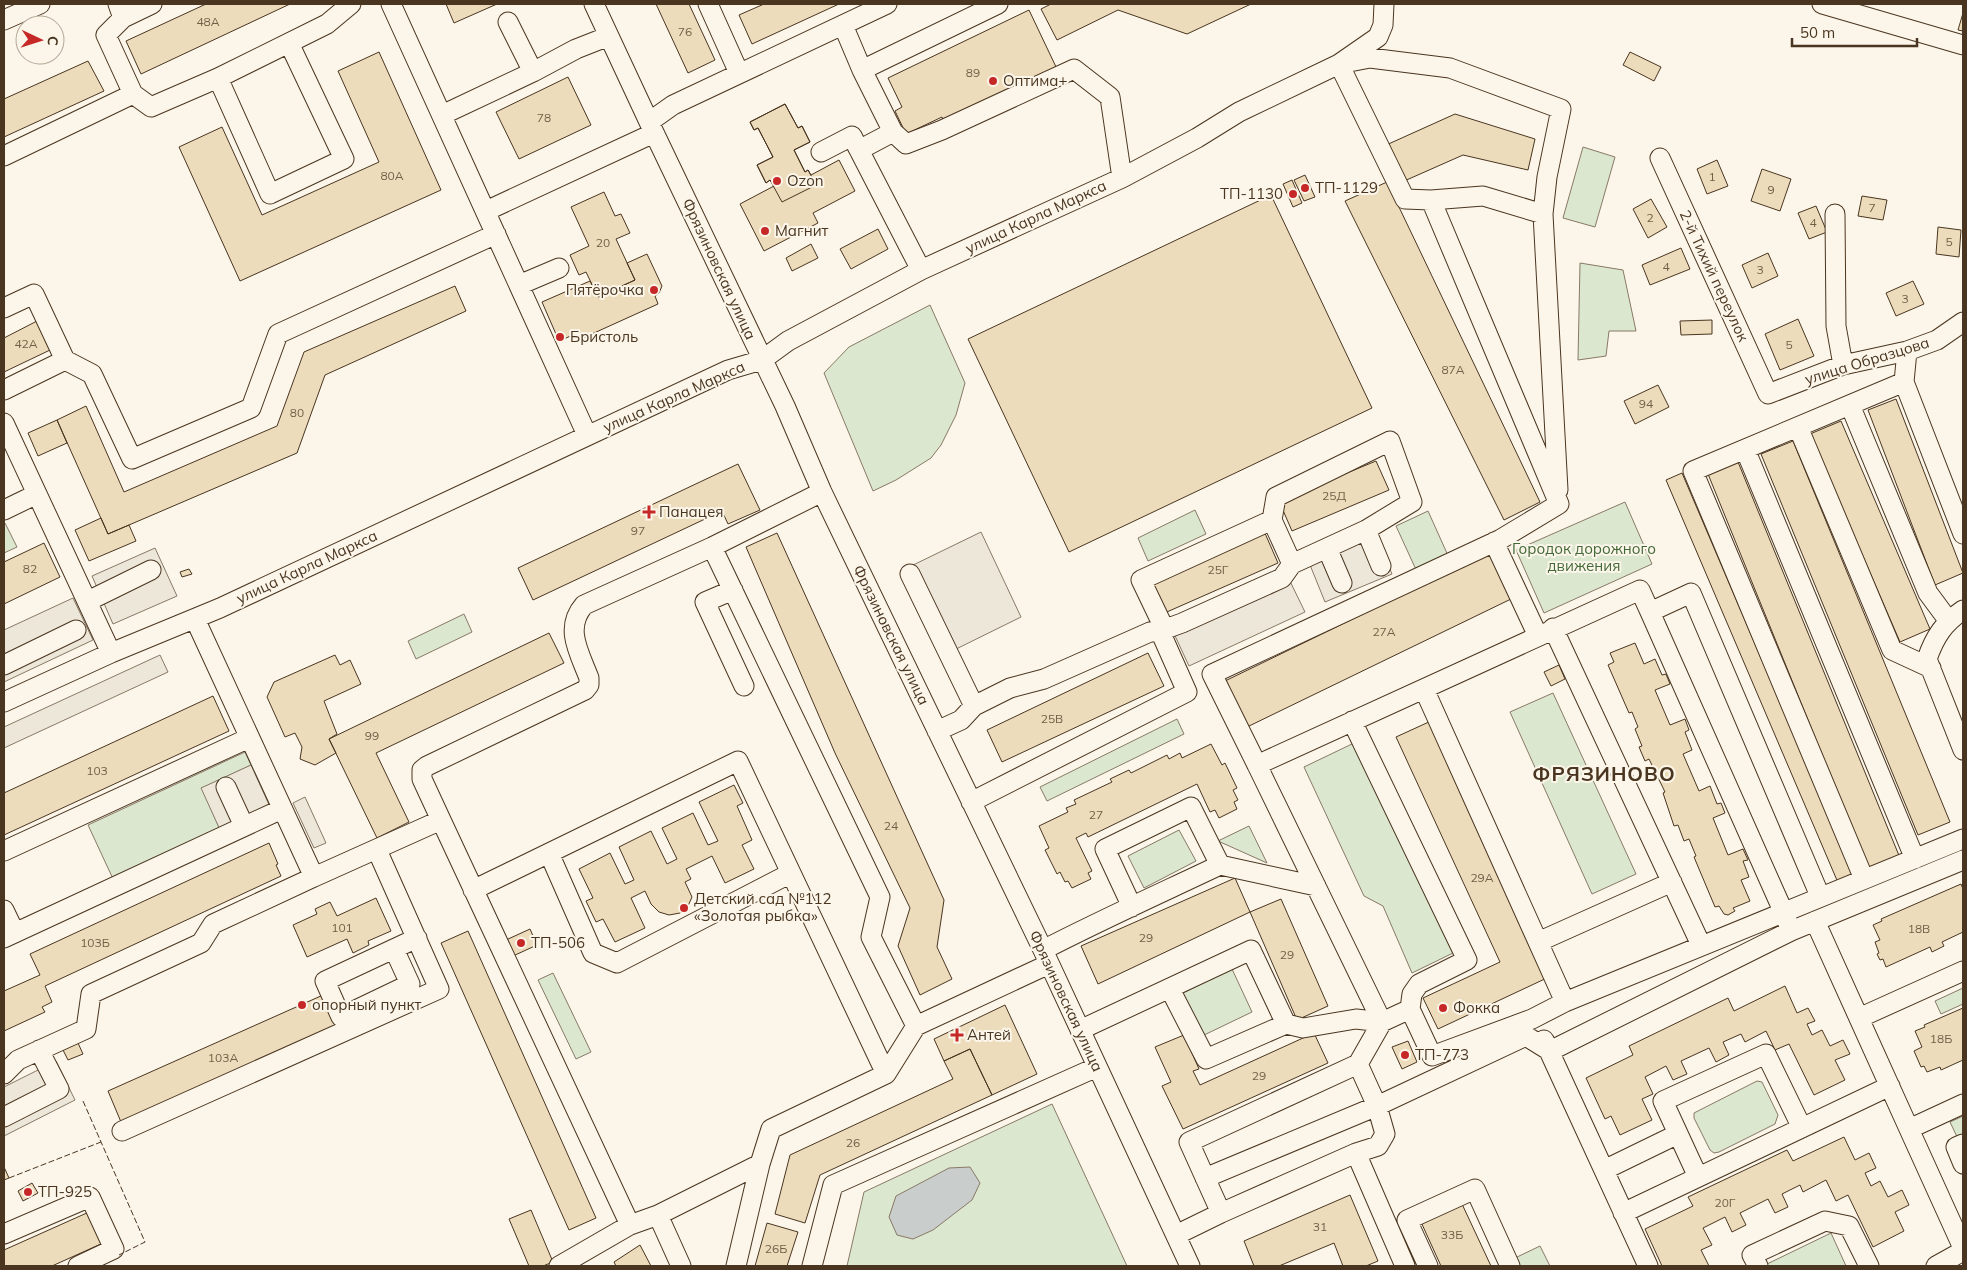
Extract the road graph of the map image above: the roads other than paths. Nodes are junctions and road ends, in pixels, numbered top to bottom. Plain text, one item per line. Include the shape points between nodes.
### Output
1 (40, 4) edge
2 (152, 4) edge
3 (351, 4) edge
4 (392, 4) edge
5 (594, 4) edge
6 (708, 4) edge
7 (887, 4) edge
8 (998, 4) edge
9 (1384, 4) edge
10 (1822, 4) edge
11 (121, 11) edge
12 (4, 20) edge
13 (508, 22) dead end
14 (843, 24) junction
15 (609, 36) junction
16 (290, 43) junction
17 (1963, 45) edge
18 (1339, 64) junction
19 (862, 70) junction
20 (533, 72) junction
21 (739, 73) junction
22 (218, 78) junction
23 (133, 94) junction
24 (442, 115) junction
25 (651, 128) junction
26 (894, 132) junction
27 (859, 150) junction
28 (821, 152) dead end
29 (4, 156) edge
30 (1660, 158) dead end
31 (1122, 178) junction
32 (1431, 200) junction
33 (486, 211) junction
34 (1543, 214) junction
35 (1835, 214) dead end
36 (496, 234) junction
37 (559, 268) dead end
38 (921, 270) junction
39 (519, 285) junction
40 (4, 308) edge
41 (1963, 322) edge
42 (1907, 351) junction
43 (65, 360) junction
44 (762, 360) junction
45 (1843, 365) junction
46 (1904, 382) junction
47 (4, 390) edge
48 (1768, 394) joint
49 (1850, 405) junction
50 (4, 423) edge
51 (1798, 427) junction
52 (587, 435) junction
53 (1745, 449) junction
54 (822, 492) junction
55 (37, 494) junction
56 (1559, 504) junction
57 (4, 510) edge
58 (1272, 520) junction
59 (1366, 530) junction
60 (1963, 534) edge
61 (1494, 542) junction
62 (712, 547) junction
63 (1327, 548) junction
64 (1292, 564) junction
65 (1381, 566) dead end
66 (151, 570) dead end
67 (910, 574) dead end
68 (1342, 583) dead end
69 (732, 590) junction
70 (88, 601) junction
71 (1650, 612) junction
72 (1956, 615) edge
73 (194, 619) junction
74 (76, 630) dead end
75 (1162, 630) junction
76 (1546, 632) junction
77 (112, 653) junction
78 (4, 665) edge
79 (1931, 668) junction
80 (744, 686) dead end
81 (1424, 689) junction
82 (4, 702) edge
83 (974, 706) junction
84 (1352, 721) junction
85 (937, 731) junction
86 (249, 738) junction
87 (1963, 750) edge
88 (1257, 765) junction
89 (226, 787) dead end
90 (971, 802) junction
91 (282, 809) junction
92 (441, 820) junction
93 (244, 826) junction
94 (1963, 839) edge
95 (376, 850) junction
96 (4, 852) edge
97 (548, 853) junction
98 (1915, 859) junction
99 (1963, 860) edge
100 (1220, 865) junction
101 (791, 873) junction
102 (314, 877) junction
103 (1864, 880) junction
104 (1672, 882) junction
105 (1316, 886) junction
106 (473, 890) junction
107 (1820, 896) junction
108 (1132, 907) junction
109 (4, 910) edge
110 (1782, 911) junction
111 (1815, 921) junction
112 (1792, 931) junction
113 (9, 936) edge
114 (417, 938) junction
115 (1538, 942) junction
116 (1702, 945) junction
117 (394, 949) dead end
118 (1046, 957) junction
119 (1963, 971) edge
120 (1170, 989) junction
121 (1565, 1002) junction
122 (1410, 1009) junction
123 (1859, 1018) junction
124 (1532, 1019) junction
125 (1382, 1022) junction
126 (1286, 1024) junction
127 (916, 1026) junction
128 (1080, 1030) junction
129 (39, 1050) junction
130 (1550, 1051) junction
131 (1358, 1064) junction
132 (1098, 1067) junction
133 (4, 1074) edge
134 (886, 1074) junction
135 (1890, 1086) junction
136 (1963, 1104) edge
137 (1377, 1106) junction
138 (4, 1117) edge
139 (1802, 1128) junction
140 (1909, 1129) junction
141 (122, 1131) dead end
142 (1678, 1134) junction
143 (1963, 1144) edge
144 (1356, 1154) junction
145 (760, 1164) junction
146 (1963, 1164) edge
147 (1604, 1170) junction
148 (1698, 1177) junction
149 (1205, 1178) junction
150 (1623, 1212) junction
151 (1221, 1213) junction
152 (658, 1215) junction
153 (1407, 1220) junction
154 (630, 1225) junction
155 (1388, 1228) junction
156 (4, 1234) edge
157 (1176, 1235) junction
158 (1963, 1250) edge
159 (568, 1264) edge
160 (1423, 1265) edge
161 (78, 1266) edge
162 (681, 1266) edge
163 (736, 1266) edge
164 (812, 1266) edge
165 (1190, 1266) edge
166 (1405, 1266) edge
167 (1510, 1266) edge
168 (1648, 1266) edge
169 (1758, 1266) edge
170 (1869, 1266) edge
171 (1936, 1266) edge

1 - 12 street
2 - 11 street
3 - 16 street via 327,24
4 - 24 street
5 - 15 street, Фрязиновская улица
6 - 21 street
7 - 14 street
8 - 19 street
9 - 18 street, улица Карла Маркса via 1383,25 1378,37
10 - 17 street
11 - 23 street via 106,35
13 - 20 street
14 - 19 street
14 - 21 street
15 - 20 street
15 - 25 street, Фрязиновская улица
16 - 22 street
16 - 22 street via 344,159 270,194
18 - 31 street, улица Карла Маркса via 1239,112
18 - 32 street via 1405,199
18 - 34 street via 1370,58 1450,68 1561,109
19 - 26 street
20 - 24 street
21 - 25 street via 673,105
22 - 23 street via 151,106
23 - 29 street
24 - 33 street
25 - 33 street
25 - 44 street, Фрязиновская улица
26 - 27 street
26 - 31 street via 906,144 1074,69 1110,97
27 - 28 street via 852,136
27 - 38 street
30 - 48 street, 2-й Тихий переулок
31 - 38 street, улица Карла Маркса
32 - 34 street via 1483,196
32 - 56 street
33 - 36 street
34 - 56 street
35 - 45 street via 1836,326
36 - 39 street
36 - 43 street via 278,334 251,408 132,459 92,374
37 - 39 street
38 - 44 street, улица Карла Маркса via 788,341
39 - 52 street
40 - 43 street via 34,294
41 - 42 street, улица Образцова via 1937,340
42 - 45 street, улица Образцова
42 - 46 street
43 - 47 street
44 - 52 street, улица Карла Маркса via 728,370
44 - 54 street, Фрязиновская улица
45 - 48 street, улица Образцова
46 - 49 street
46 - 60 street
49 - 51 street
49 - 72 street via 1928,593
50 - 55 street
51 - 53 street
51 - 79 street via 1892,650
52 - 73 street, улица Карла Маркса
53 - 98 street
53 - 103 street via 1693,471
54 - 62 street
54 - 85 street, Фрязиновская улица
55 - 57 street
55 - 70 street
56 - 61 street
58 - 59 street via 1276,497 1390,441 1412,502
58 - 64 street
58 - 75 street via 1141,580
59 - 63 street
59 - 65 street
61 - 76 street
61 - 88 street via 1212,674
62 - 69 street
62 - 92 street via 584,604 577,613 574,637 589,678 585,690 422,770 422,779
63 - 64 street
63 - 68 street
64 - 75 street via 1282,578
66 - 70 street
67 - 83 street
69 - 80 street via 705,602
69 - 127 street via 880,896 871,937
70 - 77 street
71 - 76 street via 1640,590
71 - 107 street via 1692,593
71 - 110 street
72 - 79 street via 1933,642 1927,659
73 - 77 street, улица Карла Маркса
73 - 86 street
74 - 78 street
75 - 83 street via 1150,632 1044,680 1010,688
75 - 90 street via 1187,692
76 - 81 street
76 - 104 street
77 - 82 street, улица Карла Маркса
79 - 87 street
81 - 84 street
81 - 115 street
83 - 85 street via 961,720
84 - 88 street
84 - 122 street via 1467,960 1419,984 1412,994
85 - 90 street, Фрязиновская улица
86 - 91 street
86 - 96 street
88 - 105 street
89 - 93 street
90 - 118 street, Фрязиновская улица
91 - 93 street
91 - 102 street
92 - 95 street
92 - 106 street
93 - 113 street
94 - 98 street
95 - 102 street
95 - 114 street
97 - 101 street via 593,953 617,963
97 - 101 street via 738,760
97 - 106 street
98 - 103 street
99 - 111 street
100 - 105 street
100 - 108 street
100 - 108 street via 1191,807 1105,849
101 - 134 street
102 - 129 street via 213,924 201,943 91,994 86,1029
103 - 107 street
104 - 115 street
104 - 116 street
105 - 125 street
106 - 154 street
107 - 110 street
108 - 118 street
109 - 113 street
110 - 112 street
110 - 116 street
111 - 112 street
111 - 123 street
112 - 130 street
114 - 117 street
114 - 141 street via 439,989
115 - 121 street
116 - 121 street
118 - 127 street
118 - 128 street, Фрязиновская улица
119 - 123 street
120 - 126 street via 1206,1059
120 - 126 street via 1251,950
120 - 128 street
121 - 124 street
122 - 124 street via 1432,1056
122 - 125 street
123 - 135 street
124 - 130 street
125 - 126 street via 1356,1019 1303,1028
125 - 131 street
127 - 134 street
128 - 132 street, Фрязиновская улица
129 - 133 street via 18,1060
129 - 138 street via 59,1089
130 - 137 street via 1526,1036
130 - 147 street
131 - 137 street
131 - 149 street via 1189,1142
132 - 157 street, Фрязиновская улица
132 - 164 street via 833,1185
134 - 145 street via 771,1129
135 - 139 street
135 - 140 street
136 - 140 street
137 - 144 street via 1385,1134 1378,1146
137 - 149 street
139 - 142 street via 1766,1054 1663,1101
139 - 148 street
140 - 158 street
142 - 147 street
142 - 148 street
143 - 146 street via 1956,1147
144 - 151 street
144 - 155 street
145 - 152 street
145 - 163 street
147 - 150 street
148 - 150 street
149 - 151 street
150 - 168 street
151 - 157 street
152 - 154 street
152 - 162 street
153 - 155 street
153 - 160 street
153 - 167 street via 1475,1189
154 - 159 street
155 - 166 street
156 - 161 street via 90,1197 114,1249
157 - 165 street, Фрязиновская улица
158 - 171 street
169 - 170 street via 1752,1255 1825,1221 1849,1226

